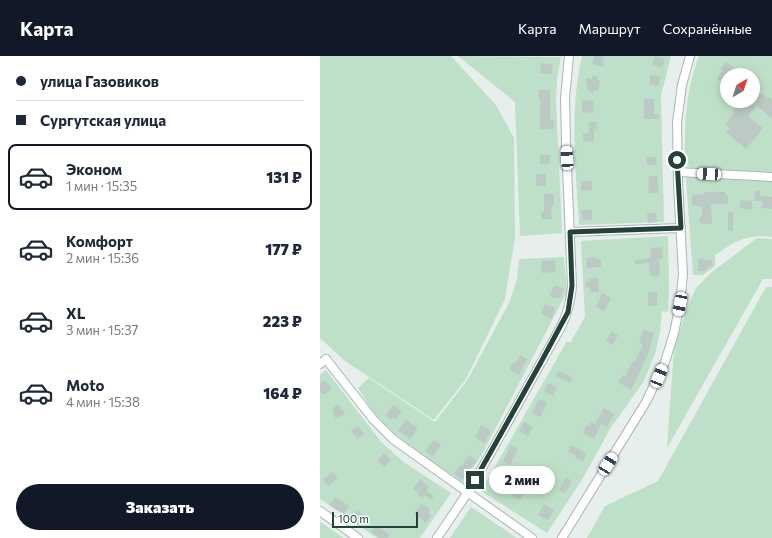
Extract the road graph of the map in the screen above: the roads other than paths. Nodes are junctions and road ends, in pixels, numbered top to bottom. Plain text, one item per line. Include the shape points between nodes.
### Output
1 (569, 56) edge
2 (690, 56) edge
3 (678, 172) junction
4 (772, 177) edge
5 (681, 228) junction
6 (570, 232) junction
7 (323, 361) edge
8 (468, 492) junction
9 (320, 511) edge
10 (358, 538) edge
11 (437, 538) edge
12 (532, 538) edge
13 (562, 538) edge

1 - 6 street via 565,98
2 - 3 street via 678,108
3 - 4 street
3 - 5 street
5 - 6 street
5 - 13 street via 682,289 674,333 665,362 639,415
6 - 8 street via 572,286 568,312
7 - 8 street via 383,430
8 - 11 street
8 - 12 street
9 - 10 street

